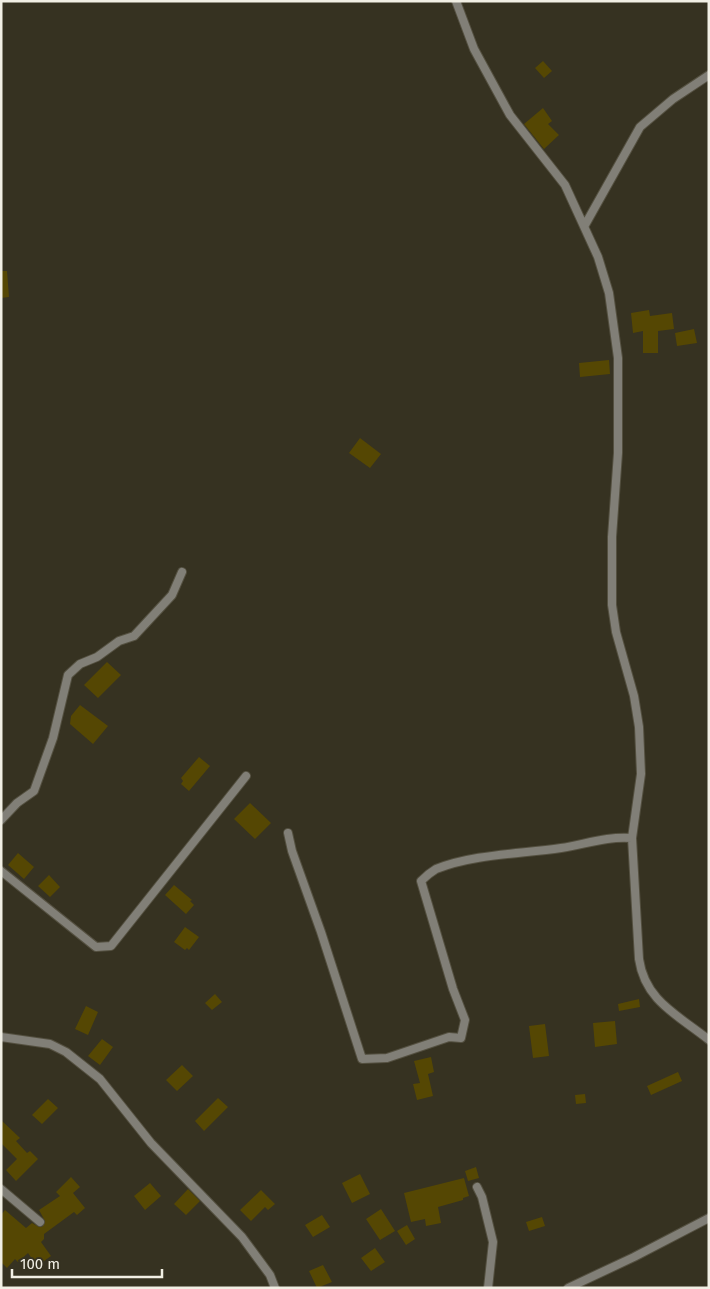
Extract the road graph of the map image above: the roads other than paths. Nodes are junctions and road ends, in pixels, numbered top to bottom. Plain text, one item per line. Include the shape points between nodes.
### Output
1 (456, 1) edge
2 (709, 75) edge
3 (585, 224) junction
4 (182, 572) dead end
5 (246, 776) dead end
6 (1, 820) edge
7 (288, 833) dead end
8 (632, 838) junction
9 (1, 871) edge
10 (1, 1037) edge
11 (709, 1040) edge
12 (477, 1187) dead end
13 (1, 1188) edge
14 (709, 1218) edge
15 (40, 1222) dead end
16 (275, 1288) edge
17 (488, 1288) edge
18 (568, 1288) edge

1 - 3 street via 474,49 510,115 565,185
2 - 3 street via 640,127
3 - 8 street via 608,293 618,358 612,604 639,727 641,774
4 - 6 street via 158,613 134,636 80,664 68,675 54,738 34,791
5 - 9 street via 111,946 96,947
7 - 8 street via 362,1059 387,1058 449,1036 461,1038 465,1020 420,880 435,870 468,861 572,846 597,839
8 - 11 street via 641,974 654,995
10 - 16 street via 50,1044 66,1052 100,1079 151,1143 242,1237 270,1275
12 - 17 street via 493,1242
13 - 15 street
14 - 18 street

